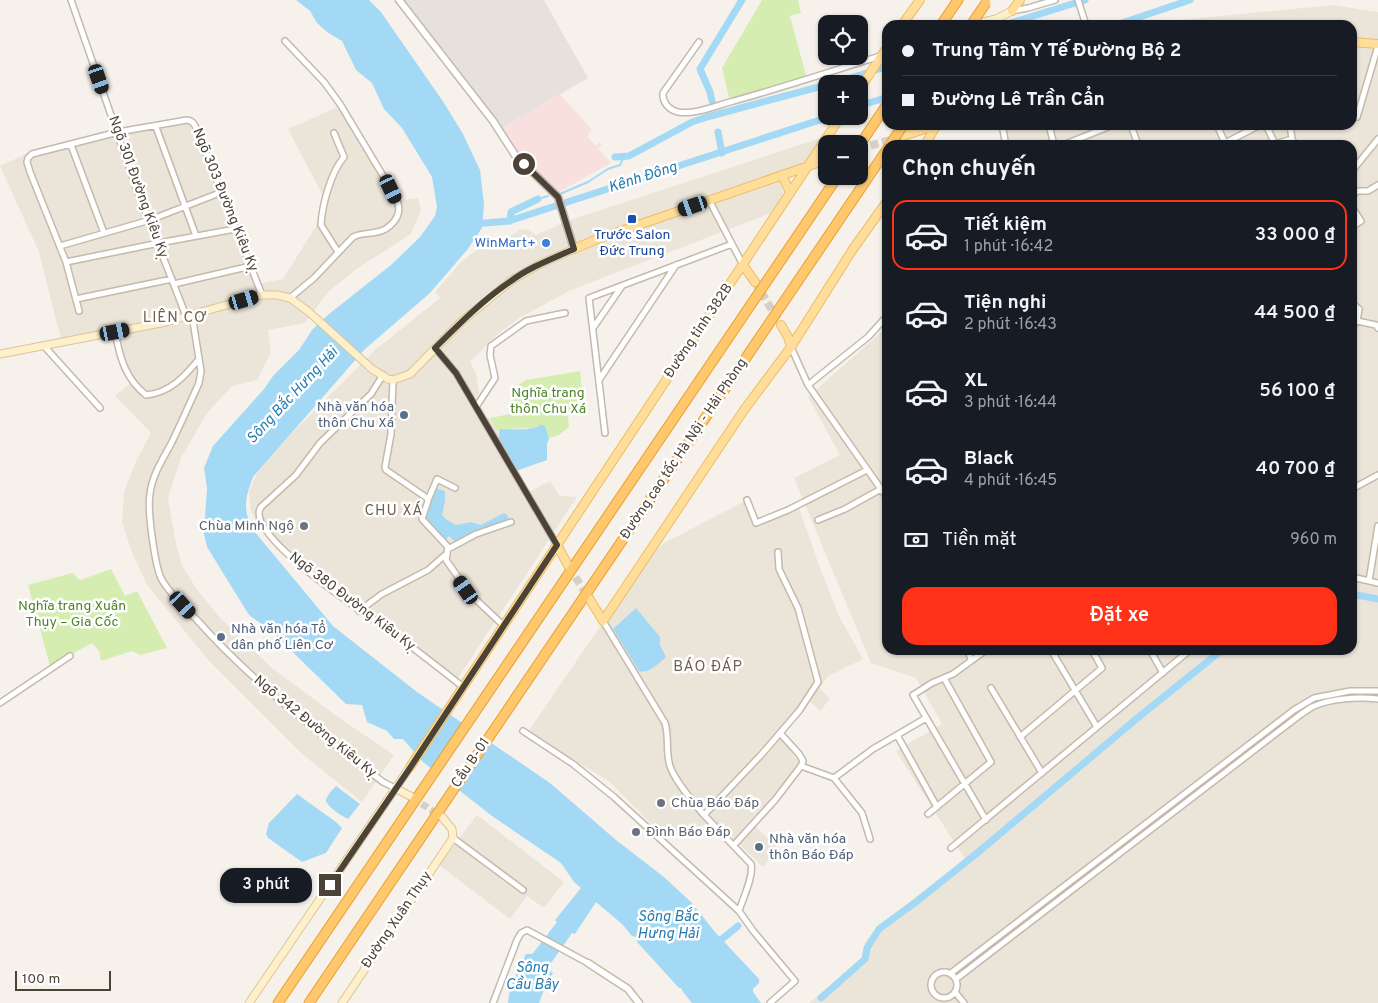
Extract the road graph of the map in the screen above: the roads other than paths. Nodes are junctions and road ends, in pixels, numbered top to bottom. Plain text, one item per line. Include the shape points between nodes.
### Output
1 (71, 0) edge
2 (399, 0) edge
3 (920, 0) edge
4 (958, 0) edge
5 (1020, 0) edge
6 (1055, 0) edge
7 (1078, 0) edge
8 (987, 2) edge
9 (1012, 11) junction
10 (906, 20) edge
11 (943, 20) edge
12 (974, 20) edge
13 (992, 20) edge
14 (1085, 20) edge
15 (285, 41) dead end
16 (699, 42) dead end
17 (1357, 43) edge
18 (1378, 45) edge
19 (882, 55) edge
20 (879, 59) junction
21 (868, 75) edge
22 (882, 113) edge
23 (181, 115) dead end
24 (1357, 117) dead end
25 (182, 121) junction
26 (836, 125) edge
27 (156, 126) junction
28 (922, 130) edge
29 (1100, 130) edge
30 (1250, 130) edge
31 (1291, 130) edge
32 (118, 132) junction
33 (334, 133) dead end
34 (867, 135) edge
35 (903, 136) tunnel mouth
36 (1292, 139) joint
37 (1378, 139) edge
38 (1076, 140) edge
39 (1231, 140) edge
40 (1289, 140) edge
41 (71, 145) junction
42 (882, 157) edge
43 (818, 163) edge
44 (1357, 165) edge
45 (809, 166) junction
46 (782, 175) junction
47 (832, 185) edge
48 (1378, 185) edge
49 (222, 192) junction
50 (1357, 192) edge
51 (790, 193) junction
52 (709, 200) junction
53 (185, 206) junction
54 (882, 208) edge
55 (150, 220) junction
56 (235, 229) junction
57 (104, 233) junction
58 (196, 236) junction
59 (159, 242) junction
60 (732, 244) junction
61 (60, 246) junction
62 (574, 249) junction
63 (338, 252) junction
64 (66, 262) junction
65 (676, 265) junction
66 (743, 265) junction
67 (251, 266) junction
68 (173, 281) junction
69 (755, 282) tunnel mouth
70 (622, 286) junction
71 (262, 295) junction
72 (290, 298) junction
73 (76, 299) junction
74 (1357, 307) edge
75 (79, 311) dead end
76 (565, 313) dead end
77 (189, 316) junction
78 (882, 321) edge
79 (1357, 322) joint
80 (780, 325) tunnel mouth
81 (1378, 328) edge
82 (593, 329) junction
83 (115, 332) junction
84 (44, 346) junction
85 (791, 347) junction
86 (435, 348) junction
87 (0, 354) edge
88 (199, 359) junction
89 (383, 375) junction
90 (393, 380) junction
91 (599, 380) junction
92 (808, 385) junction
93 (476, 407) junction
94 (100, 408) dead end
95 (605, 433) dead end
96 (867, 470) junction
97 (1378, 475) edge
98 (1357, 486) edge
99 (456, 488) dead end
100 (881, 489) joint
101 (428, 500) junction
102 (747, 500) dead end
103 (818, 520) dead end
104 (511, 522) dead end
105 (1378, 526) edge
106 (1377, 540) edge
107 (557, 545) junction
108 (448, 549) junction
109 (778, 552) dead end
110 (445, 555) junction
111 (569, 567) tunnel mouth
112 (1357, 578) edge
113 (1368, 581) junction
114 (1378, 583) edge
115 (589, 598) tunnel mouth
116 (359, 611) junction
117 (603, 621) junction
118 (504, 626) junction
119 (970, 655) edge
120 (978, 655) edge
121 (1054, 655) edge
122 (1095, 655) edge
123 (1153, 655) edge
124 (1184, 655) edge
125 (70, 656) dead end
126 (971, 660) junction
127 (1163, 673) junction
128 (944, 678) junction
129 (464, 687) junction
130 (991, 688) dead end
131 (1076, 691) junction
132 (1378, 691) edge
133 (1378, 699) edge
134 (482, 702) joint
135 (0, 703) edge
136 (503, 716) joint
137 (926, 718) junction
138 (1276, 724) junction
139 (1097, 727) junction
140 (1280, 730) junction
141 (523, 731) dead end
142 (780, 733) junction
143 (897, 736) junction
144 (1020, 737) junction
145 (801, 766) junction
146 (410, 768) joint
147 (1042, 773) junction
148 (834, 778) junction
149 (964, 784) junction
150 (395, 788) junction
151 (416, 797) junction
152 (937, 807) junction
153 (441, 814) junction
154 (928, 814) dead end
155 (704, 815) junction
156 (986, 820) junction
157 (453, 838) junction
158 (870, 839) dead end
159 (734, 846) junction
160 (951, 848) dead end
161 (1109, 852) junction
162 (1114, 858) junction
163 (523, 890) dead end
164 (739, 911) junction
165 (588, 963) joint
166 (951, 973) junction
167 (956, 979) junction
168 (955, 992) junction
169 (948, 998) junction
170 (249, 1003) edge
171 (278, 1003) edge
172 (309, 1003) edge
173 (342, 1003) edge
174 (493, 1003) edge
175 (640, 1003) edge
176 (770, 1003) edge
177 (952, 1003) edge
178 (964, 1003) edge

1 - 32 street, Ngõ 301 Đường Kiêu Kỵ
2 - 62 street via 515,154 558,197
3 - 10 main road
4 - 11 highway
5 - 9 main road
6 - 9 street
7 - 14 street
8 - 12 highway, bridge
9 - 13 main road
15 - 63 street via 340,104 398,204 397,216 391,225 383,231 353,237
16 - 20 street via 663,93 665,104 676,112 709,108
17 - 18 main road
18 - 24 street
19 - 20 main road
20 - 21 main road
22 - 34 highway
23 - 25 street
25 - 27 street, Ngõ 303 Đường Kiêu Kỵ
25 - 49 street, Ngõ 303 Đường Kiêu Kỵ via 189,120 195,124
26 - 45 main road, Đường tỉnh 382B
27 - 32 street, Ngõ 303 Đường Kiêu Kỵ
27 - 53 street
28 - 35 main road
29 - 38 street
30 - 39 street
31 - 36 street
32 - 41 street, Ngõ 303 Đường Kiêu Kỵ
32 - 55 street, Ngõ 301 Đường Kiêu Kỵ
33 - 63 street via 344,157 332,179 321,225
36 - 40 street
37 - 44 street
41 - 57 street
41 - 61 street, Ngõ 303 Đường Kiêu Kỵ via 32,154 27,162
42 - 136 highway, Đường cao tốc Hà Nội - Hải Phòng
43 - 45 main road
45 - 46 main road
45 - 51 main road, Đường tỉnh 382B
46 - 51 main road
46 - 52 main road
47 - 134 highway, Đường cao tốc Hà Nội - Hải Phòng
48 - 50 street via 1368,191
49 - 53 street
49 - 56 street, Ngõ 303 Đường Kiêu Kỵ
51 - 66 main road, Đường tỉnh 382B
52 - 60 street
52 - 62 main road
53 - 55 street
53 - 58 street
54 - 85 main road
55 - 57 street
55 - 59 street, Ngõ 301 Đường Kiêu Kỵ
56 - 58 street
56 - 67 street, Ngõ 303 Đường Kiêu Kỵ
57 - 61 street
58 - 59 street
59 - 64 street
59 - 68 street, Ngõ 301 Đường Kiêu Kỵ
60 - 65 street
60 - 66 street
61 - 64 street
62 - 86 main road via 512,280
63 - 72 street
64 - 73 street
65 - 70 street
65 - 91 street
66 - 69 main road
66 - 107 main road, Đường tỉnh 382B
67 - 68 street
67 - 71 street, Ngõ 303 Đường Kiêu Kỵ
68 - 73 street
68 - 77 street, Ngõ 301 Đường Kiêu Kỵ
70 - 82 street
70 - 82 street via 589,298
71 - 72 main road
71 - 77 main road
72 - 89 main road
73 - 75 street
74 - 79 street
76 - 93 street via 526,321 491,346 495,378
77 - 83 main road
77 - 88 street, Ngõ 342 Đường Kiêu Kỵ
78 - 92 street
79 - 81 street
80 - 85 main road
82 - 91 street
83 - 84 main road
83 - 88 street via 128,374 146,395 177,383
84 - 87 main road
84 - 94 street
85 - 92 street
85 - 117 main road via 744,410
86 - 90 main road via 410,374
86 - 93 street via 456,373
88 - 150 street, Ngõ 342 Đường Kiêu Kỵ via 199,384 152,483 149,497 158,572 172,593 215,641 261,684 304,722
89 - 90 main road
89 - 116 street, Ngõ 380 Đường Kiêu Kỵ via 365,401 331,431 296,475 258,511 260,522 274,541
90 - 101 street via 391,434 385,467
91 - 95 street
92 - 96 street
93 - 107 street
96 - 100 street
96 - 102 street via 756,523
97 - 98 street
99 - 101 street via 437,479
100 - 103 street
101 - 108 street via 422,519
104 - 108 street via 476,534
105 - 106 street
106 - 113 street
107 - 111 main road
107 - 118 main road, Đường tỉnh 382B
108 - 110 street
109 - 142 street via 780,569 794,597 818,678 808,700
110 - 116 street via 428,570 382,594
110 - 118 street via 466,590
112 - 113 street
113 - 114 street
115 - 117 main road
116 - 129 street, Ngõ 380 Đường Kiêu Kỵ via 398,636
117 - 155 street via 665,723 671,769
118 - 129 main road, Đường tỉnh 382B
119 - 126 street
120 - 126 street
121 - 131 street
122 - 131 street via 1102,668
123 - 127 street
124 - 127 street
125 - 135 street
126 - 128 street
127 - 139 street
128 - 137 street via 913,695
128 - 149 street via 991,762
129 - 146 main road, Đường tỉnh 382B
130 - 144 street
131 - 139 street
131 - 144 street
132 - 138 street via 1350,691 1314,698
133 - 140 street via 1329,702 1313,707
134 - 151 highway, Cầu B-01
136 - 153 highway, Cầu B-01
137 - 143 street
137 - 149 street
138 - 140 street
138 - 161 street
139 - 147 street
140 - 162 street
141 - 164 street via 568,760 614,797
142 - 145 street via 799,754
142 - 155 street
143 - 148 street
143 - 152 street
144 - 147 street
145 - 148 street
145 - 159 street
146 - 150 main road
147 - 156 street
148 - 158 street via 862,813
149 - 152 street
149 - 156 street
150 - 151 main road
150 - 170 main road
151 - 171 highway, Cầu B-01
152 - 154 street
153 - 157 main road via 452,829
153 - 172 highway, Cầu B-01
155 - 159 street
156 - 160 street
157 - 163 street
157 - 173 main road, Đường Xuân Thụy
159 - 164 street via 751,864 752,870
161 - 162 street
161 - 166 street
162 - 167 street
164 - 176 street via 796,981
165 - 174 street via 527,930 517,940
165 - 175 street via 628,990
166 - 167 street
166 - 169 street via 938,972 930,983 935,995
167 - 168 street
168 - 169 street
168 - 178 street
169 - 177 street

